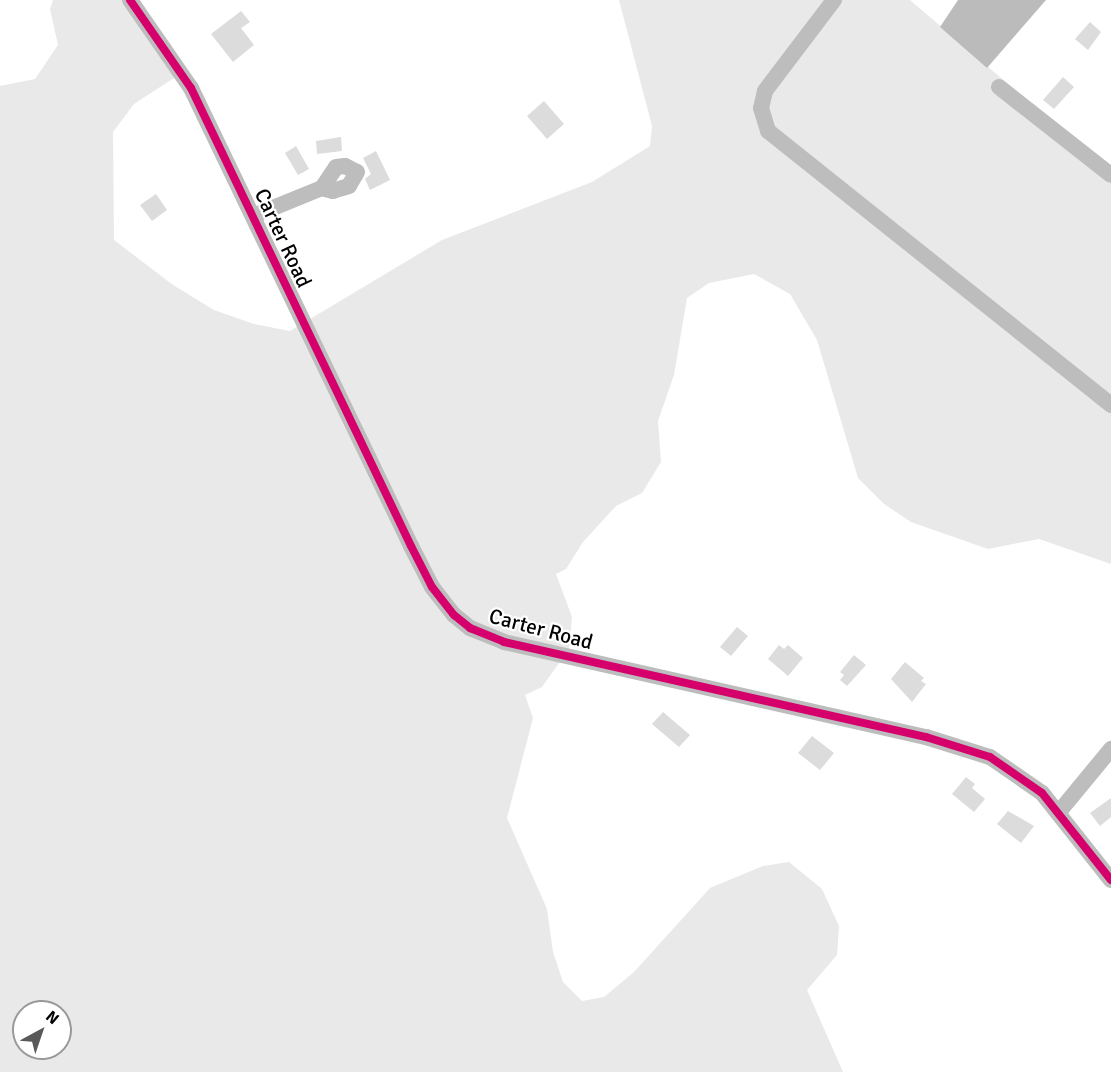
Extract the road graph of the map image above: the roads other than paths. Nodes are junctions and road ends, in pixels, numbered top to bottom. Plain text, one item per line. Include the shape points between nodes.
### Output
1 (130, 0) edge
2 (834, 0) edge
3 (999, 87) dead end
4 (1111, 175) edge
5 (322, 188) dead end
6 (253, 216) junction
7 (1111, 405) edge
8 (1111, 750) edge
9 (1059, 812) junction
10 (1111, 880) edge

1 - 6 street, Carter Road via 191,88
2 - 7 street via 765,91 761,108 768,131
3 - 4 street
5 - 6 street
6 - 9 street, Carter Road via 432,588 470,628 504,642 969,749 1011,768
8 - 9 street
9 - 10 street, Carter Road

